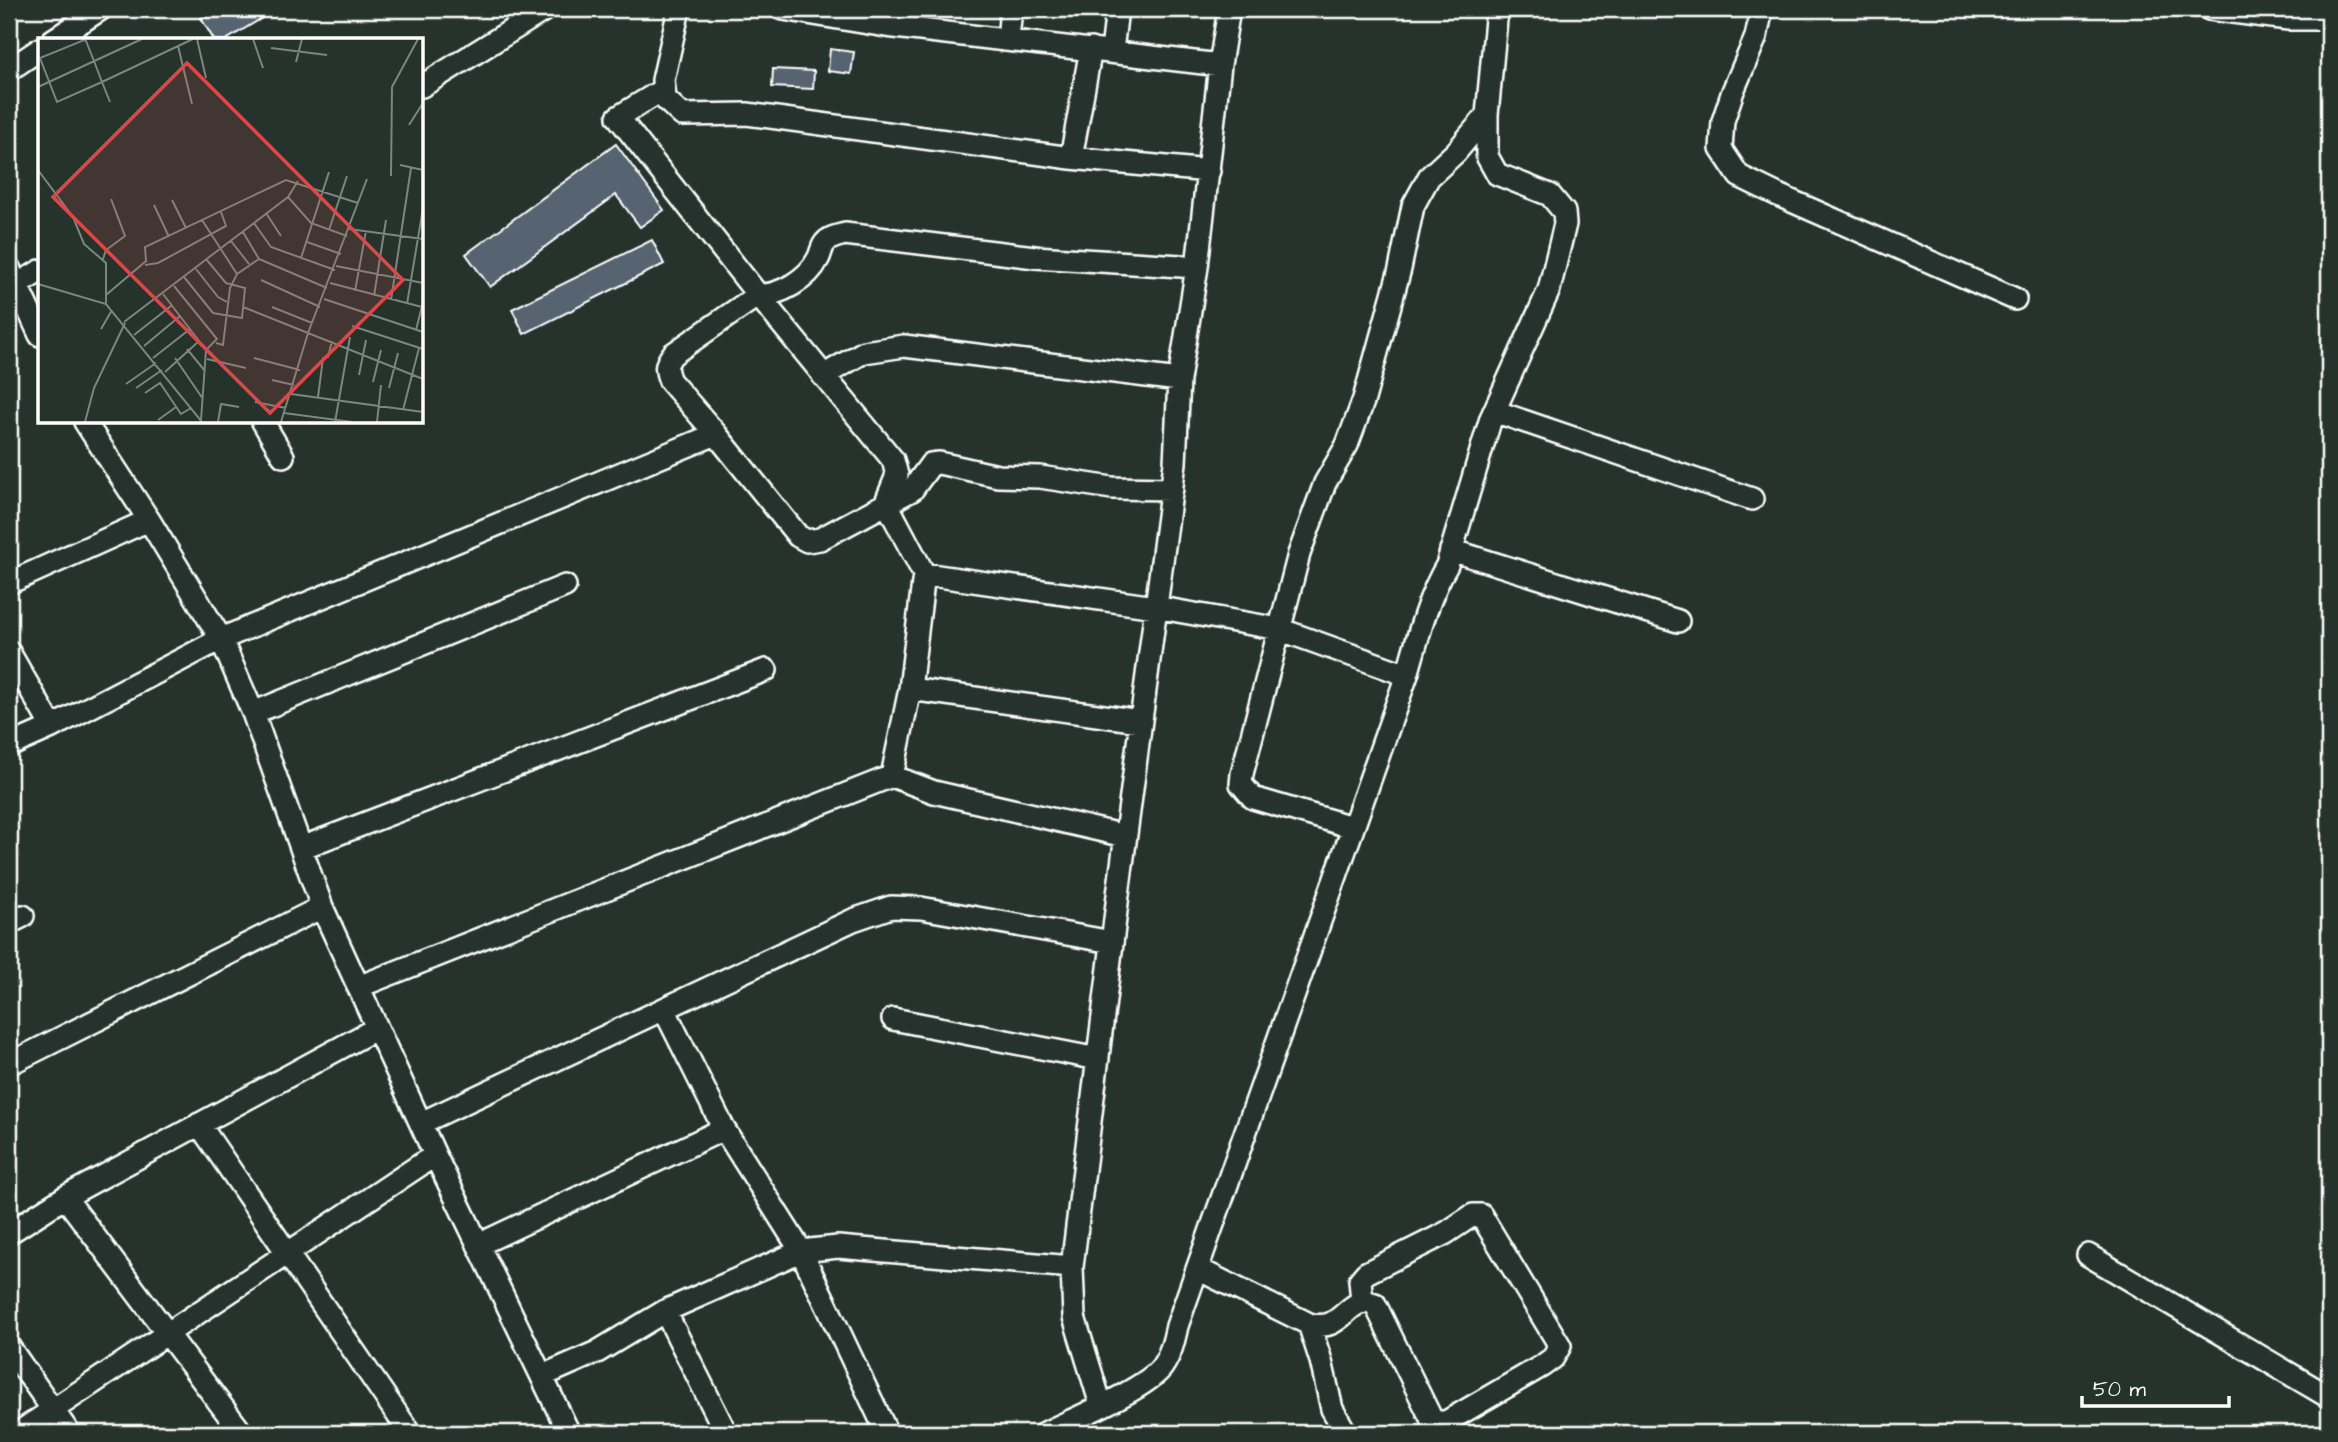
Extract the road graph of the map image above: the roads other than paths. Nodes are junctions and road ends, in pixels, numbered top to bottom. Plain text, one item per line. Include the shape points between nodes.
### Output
1 (101, 9) edge
2 (546, 9) edge
3 (679, 9) edge
4 (783, 9) edge
5 (1011, 9) edge
6 (1117, 9) edge
7 (1229, 9) edge
8 (1497, 9) edge
9 (1762, 9) edge
10 (2209, 9) edge
11 (887, 17) edge
12 (2329, 19) edge
13 (57, 38) edge
14 (1008, 39) junction
15 (1091, 49) junction
16 (38, 50) edge
17 (1112, 51) junction
18 (1220, 65) junction
19 (9, 70) edge
20 (424, 85) edge
21 (664, 89) junction
22 (1487, 115) junction
23 (1071, 158) junction
24 (1209, 171) junction
25 (1198, 267) junction
26 (38, 271) edge
27 (13, 277) edge
28 (758, 295) junction
29 (2015, 299) dead end
30 (38, 331) edge
31 (823, 376) junction
32 (1179, 380) junction
33 (1494, 411) junction
34 (86, 424) edge
35 (264, 424) edge
36 (716, 433) junction
37 (283, 456) dead end
38 (1171, 489) junction
39 (1752, 499) dead end
40 (886, 502) junction
41 (149, 520) junction
42 (1451, 550) junction
43 (924, 574) junction
44 (9, 583) edge
45 (565, 586) dead end
46 (1155, 607) junction
47 (1678, 621) dead end
48 (1279, 629) junction
49 (221, 639) junction
50 (9, 652) edge
51 (766, 670) dead end
52 (1407, 675) junction
53 (911, 689) junction
54 (253, 713) junction
55 (1140, 720) junction
56 (52, 727) junction
57 (9, 746) edge
58 (892, 776) junction
59 (1352, 827) junction
60 (1125, 836) junction
61 (301, 848) junction
62 (323, 907) junction
63 (1112, 942) junction
64 (358, 987) junction
65 (664, 1009) junction
66 (892, 1019) dead end
67 (377, 1028) junction
68 (11, 1058) edge
69 (1098, 1059) junction
70 (421, 1123) junction
71 (200, 1124) junction
72 (724, 1129) junction
73 (435, 1155) junction
74 (65, 1197) junction
75 (9, 1233) edge
76 (478, 1245) junction
77 (801, 1251) junction
78 (288, 1254) junction
79 (2088, 1255) dead end
80 (1072, 1267) junction
81 (1198, 1269) junction
82 (1362, 1301) junction
83 (665, 1311) junction
84 (1309, 1324) junction
85 (169, 1333) junction
86 (9, 1347) edge
87 (542, 1376) junction
88 (2329, 1397) edge
89 (1101, 1405) junction
90 (53, 1410) junction
91 (1436, 1428) edge
92 (564, 1431) edge
93 (18, 1433) edge
94 (69, 1433) edge
95 (242, 1433) edge
96 (410, 1433) edge
97 (726, 1433) edge
98 (887, 1433) edge
99 (1045, 1433) edge
100 (1346, 1433) edge

1 - 13 street
2 - 20 street
3 - 21 street
4 - 11 street
5 - 14 street
6 - 17 street
7 - 18 street
8 - 22 street
9 - 29 street via 1756,37 1723,121 1721,149 1739,176
10 - 12 street
11 - 14 street
14 - 15 street
15 - 17 street
15 - 23 street
16 - 19 street
17 - 18 street
18 - 24 street
21 - 23 street via 665,99 682,115 747,114
21 - 28 street via 618,117
22 - 33 street via 1487,156 1497,174 1550,195 1564,212 1565,224 1549,290
22 - 48 street via 1429,177 1413,206 1364,398 1312,518
23 - 24 street
24 - 25 street
25 - 28 street via 1035,257 845,234 824,244 810,271 781,292
25 - 32 street
26 - 27 street
27 - 30 street
28 - 31 street
28 - 36 street via 666,363 670,382
31 - 32 street via 864,352 904,346
31 - 40 street via 893,460 897,475
32 - 38 street
33 - 39 street
33 - 42 street
34 - 41 street
35 - 37 street
36 - 40 street via 798,536 807,541 820,539
36 - 49 street
38 - 40 street via 998,476 939,463 930,464 912,490
38 - 46 street
40 - 43 street
41 - 44 street
41 - 49 street
42 - 47 street
42 - 52 street via 1434,586
43 - 46 street
43 - 53 street
45 - 54 street
46 - 48 street
46 - 55 street
48 - 52 street
48 - 59 street via 1241,784 1253,798
49 - 54 street
49 - 56 street
50 - 56 street
51 - 61 street
52 - 59 street
53 - 55 street
53 - 58 street
54 - 61 street
55 - 60 street
56 - 57 street
58 - 60 street via 934,792
58 - 64 street
59 - 81 street
60 - 63 street
61 - 62 street
62 - 64 street
62 - 68 street
63 - 65 street via 921,908 891,907 853,920
63 - 69 street
64 - 67 street
65 - 70 street
65 - 72 street
66 - 69 street
67 - 70 street
67 - 71 street
69 - 80 street
70 - 73 street
71 - 74 street
71 - 78 street
72 - 76 street
72 - 77 street
73 - 76 street
73 - 78 street
74 - 75 street
74 - 85 street
76 - 87 street
77 - 80 street via 838,1247
77 - 83 street
77 - 98 street
78 - 85 street
78 - 96 street
79 - 88 street
80 - 89 street via 1074,1317
81 - 84 street
81 - 89 street via 1163,1366 1150,1381
82 - 84 street via 1329,1325
82 - 91 street via 1376,1304
82 - 91 street via 1360,1280 1366,1273 1481,1215 1560,1346 1542,1366
83 - 87 street via 597,1352
83 - 97 street
84 - 100 street via 1332,1409
85 - 90 street
85 - 95 street
86 - 90 street
87 - 92 street
89 - 99 street
90 - 93 street
90 - 94 street

